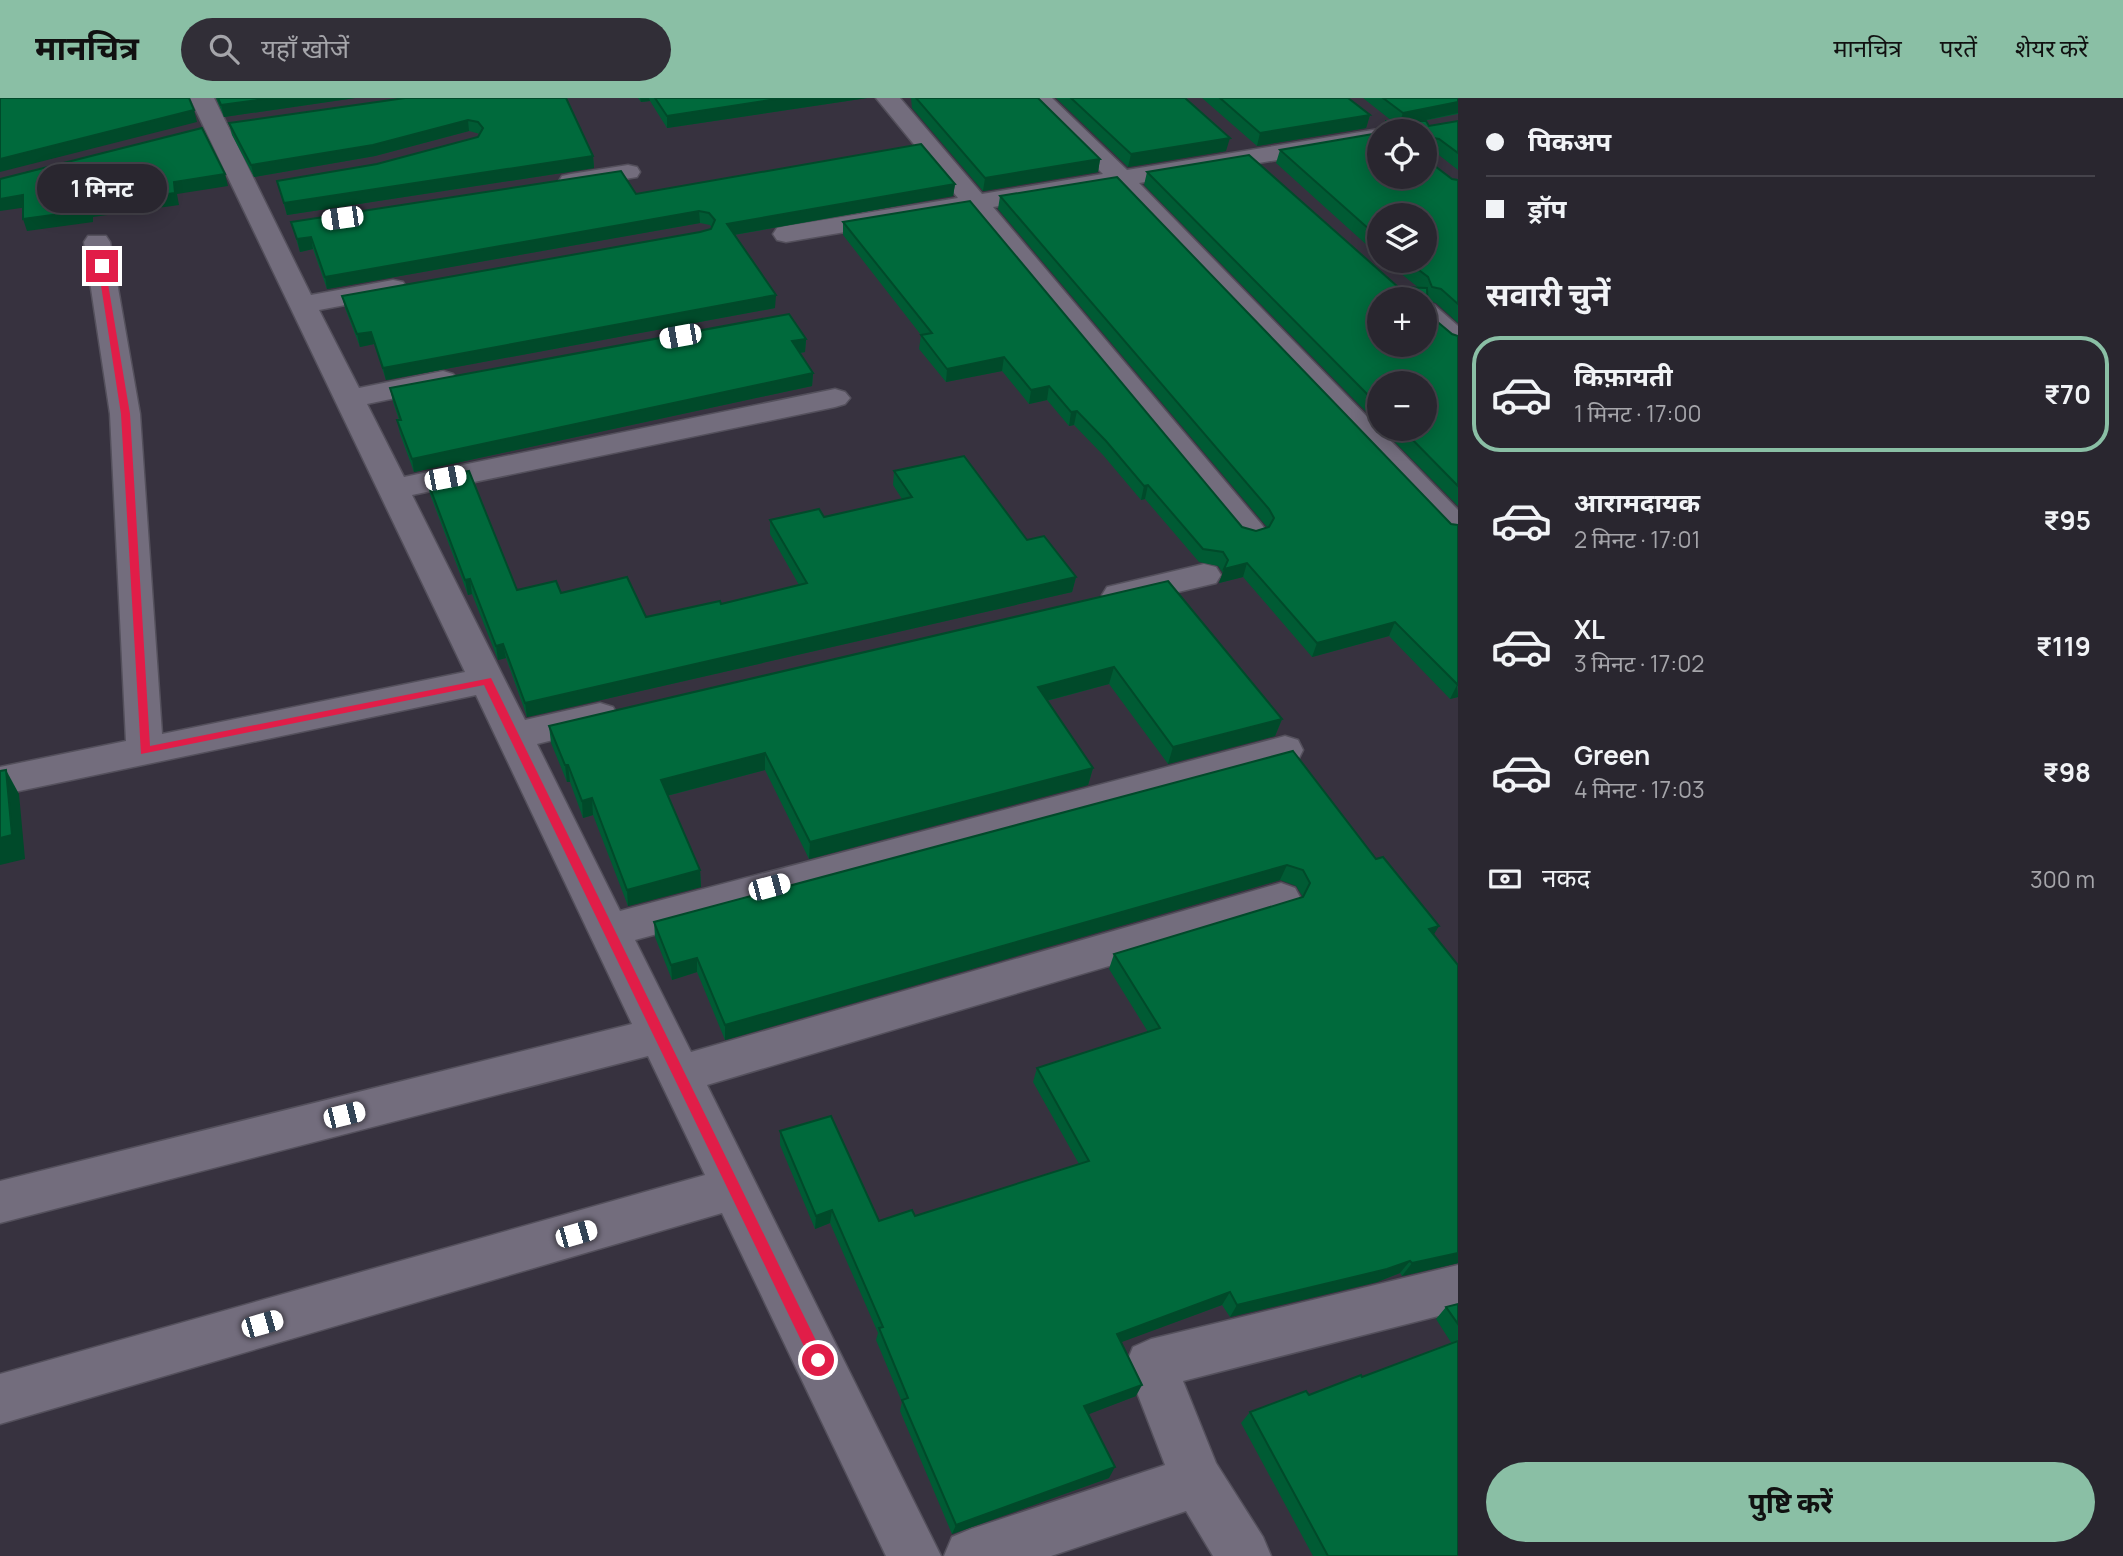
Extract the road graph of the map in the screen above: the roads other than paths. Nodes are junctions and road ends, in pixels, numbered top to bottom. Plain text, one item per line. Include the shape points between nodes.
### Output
1 (888, 98) edge
2 (1039, 98) edge
3 (1362, 112) edge
4 (1372, 119) edge
5 (211, 121) edge
6 (1367, 137) edge
7 (1239, 149) junction
8 (628, 172) dead end
9 (1269, 175) edge
10 (1121, 179) junction
11 (550, 185) edge
12 (976, 203) junction
13 (786, 234) edge
14 (97, 242) dead end
15 (423, 282) edge
16 (302, 304) junction
17 (1437, 322) edge
18 (1458, 340) edge
19 (470, 375) edge
20 (835, 398) dead end
21 (349, 399) junction
22 (393, 489) junction
23 (1458, 529) edge
24 (1251, 532) edge
25 (1204, 575) dead end
26 (1082, 603) edge
27 (487, 680) junction
28 (636, 708) edge
29 (514, 736) junction
30 (1285, 750) edge
31 (145, 751) junction
32 (0, 781) edge
33 (1281, 899) dead end
34 (608, 930) junction
35 (660, 1035) junction
36 (678, 1075) junction
37 (734, 1188) junction
38 (0, 1202) edge
39 (1458, 1288) edge
40 (0, 1399) edge
41 (1197, 1481) junction
42 (914, 1556) edge
43 (971, 1556) edge
44 (1244, 1556) edge

1 - 12 street
2 - 10 street
3 - 4 street
5 - 16 street via 257,186 277,227
6 - 7 street
7 - 9 street
7 - 10 street
8 - 11 street
10 - 12 street
10 - 23 street
12 - 13 street
12 - 24 street
14 - 31 street via 125,414
15 - 16 street
16 - 21 street
17 - 18 street
19 - 21 street
20 - 22 street
21 - 22 street
22 - 27 street
25 - 26 street
27 - 29 street
27 - 31 street
28 - 29 street
29 - 34 street
30 - 34 street
31 - 32 street
33 - 36 street
34 - 35 street
35 - 36 street
35 - 38 street
36 - 37 street
37 - 40 street
37 - 42 street
39 - 41 street via 1151,1364
41 - 43 street
41 - 44 street

